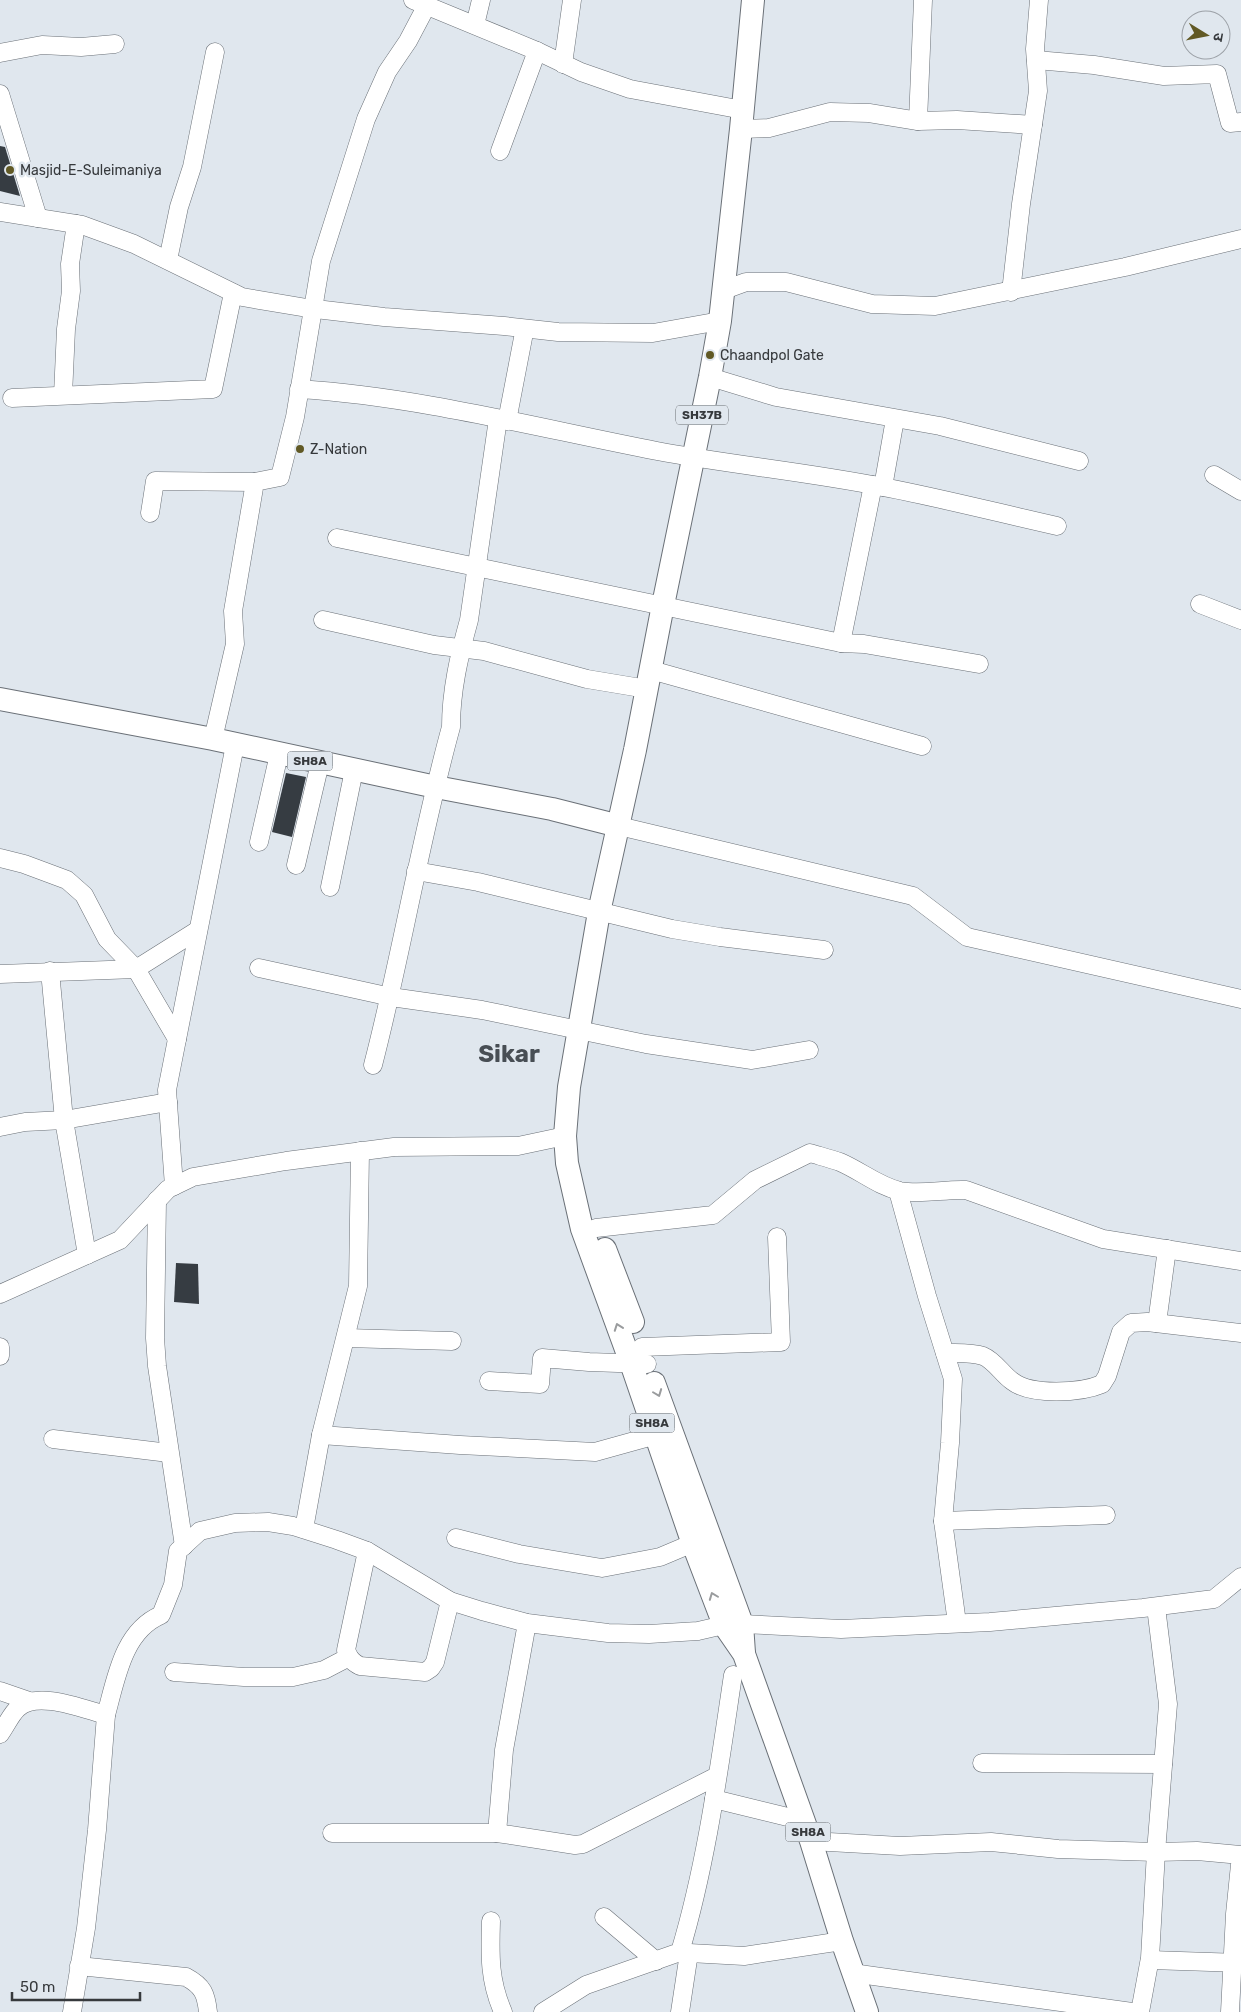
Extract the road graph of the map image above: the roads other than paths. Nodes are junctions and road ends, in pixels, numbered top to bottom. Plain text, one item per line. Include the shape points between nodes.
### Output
1 (482, 0) edge
2 (572, 0) edge
3 (753, 0) edge
4 (923, 0) edge
5 (1039, 0) edge
6 (420, 3) edge
7 (475, 25) junction
8 (115, 44) dead end
9 (537, 51) junction
10 (215, 52) dead end
11 (0, 53) edge
12 (1036, 60) junction
13 (563, 64) junction
14 (0, 94) edge
15 (742, 120) junction
16 (918, 121) junction
17 (1241, 122) edge
18 (1033, 125) junction
19 (500, 151) dead end
20 (0, 212) edge
21 (38, 218) junction
22 (76, 224) junction
23 (1241, 239) edge
24 (168, 260) junction
25 (724, 290) junction
26 (1011, 292) junction
27 (233, 293) junction
28 (313, 308) junction
29 (720, 321) junction
30 (523, 338) dead end
31 (710, 377) junction
32 (299, 389) junction
33 (63, 395) junction
34 (12, 398) dead end
35 (895, 419) junction
36 (503, 420) junction
37 (693, 458) junction
38 (1079, 461) dead end
39 (1214, 476) dead end
40 (256, 482) junction
41 (878, 486) junction
42 (1241, 491) edge
43 (150, 513) dead end
44 (1056, 526) dead end
45 (337, 538) dead end
46 (478, 567) junction
47 (1200, 604) dead end
48 (662, 606) junction
49 (323, 620) dead end
50 (1241, 620) edge
51 (841, 643) junction
52 (461, 649) junction
53 (979, 664) dead end
54 (649, 679) junction
55 (0, 699) edge
56 (213, 739) junction
57 (235, 745) junction
58 (922, 746) dead end
59 (279, 754) junction
60 (320, 763) junction
61 (354, 770) junction
62 (436, 787) junction
63 (620, 826) junction
64 (259, 842) dead end
65 (0, 858) edge
66 (296, 865) dead end
67 (416, 871) junction
68 (330, 887) dead end
69 (599, 912) junction
70 (198, 930) junction
71 (824, 950) dead end
72 (259, 968) dead end
73 (136, 969) junction
74 (50, 971) junction
75 (0, 974) edge
76 (391, 997) junction
77 (1241, 999) edge
78 (580, 1030) junction
79 (177, 1039) junction
80 (809, 1050) dead end
81 (373, 1065) dead end
82 (168, 1102) junction
83 (64, 1120) junction
84 (0, 1127) edge
85 (565, 1136) junction
86 (360, 1151) junction
87 (174, 1186) junction
88 (573, 1186) junction
89 (898, 1191) junction
90 (158, 1200) junction
91 (596, 1228) junction
92 (777, 1237) dead end
93 (1167, 1249) junction
94 (87, 1255) junction
95 (1241, 1261) edge
96 (0, 1294) edge
97 (1157, 1323) junction
98 (1241, 1333) edge
99 (346, 1338) junction
100 (452, 1341) dead end
101 (0, 1347) edge
102 (945, 1353) junction
103 (0, 1356) edge
104 (640, 1358) junction
105 (489, 1381) dead end
106 (664, 1432) junction
107 (321, 1435) junction
108 (52, 1439) dead end
109 (170, 1453) junction
110 (1106, 1515) dead end
111 (943, 1521) junction
112 (304, 1529) junction
113 (456, 1538) dead end
114 (701, 1540) junction
115 (184, 1546) junction
116 (367, 1551) junction
117 (1241, 1577) edge
118 (450, 1601) junction
119 (1156, 1607) junction
120 (527, 1623) junction
121 (957, 1623) junction
122 (733, 1624) junction
123 (348, 1657) junction
124 (174, 1672) dead end
125 (733, 1675) dead end
126 (0, 1691) edge
127 (29, 1701) junction
128 (106, 1715) junction
129 (0, 1734) edge
130 (982, 1763) dead end
131 (1163, 1764) junction
132 (717, 1776) junction
133 (714, 1799) junction
134 (804, 1821) junction
135 (332, 1833) dead end
136 (497, 1833) junction
137 (811, 1842) junction
138 (1156, 1852) junction
139 (604, 1917) dead end
140 (490, 1921) dead end
141 (842, 1941) junction
142 (684, 1953) junction
143 (1150, 1960) junction
144 (656, 1961) junction
145 (1237, 1962) edge
146 (79, 1966) junction
147 (852, 1973) junction
148 (551, 2009) edge
149 (72, 2012) edge
150 (208, 2012) edge
151 (503, 2012) edge
152 (680, 2012) edge
153 (866, 2012) edge
154 (1132, 2012) edge
155 (1140, 2012) edge
156 (1230, 2012) edge

1 - 7 street
2 - 13 street
3 - 15 main road, SH37B
4 - 16 street
5 - 12 street
6 - 7 street
6 - 28 street via 408,40 387,72 366,119 320,261
7 - 9 street
8 - 11 street via 81,47 42,45
9 - 13 street
9 - 19 street
10 - 24 street via 192,167
12 - 17 street via 1164,76 1217,74 1230,123
12 - 18 street via 1038,91
13 - 15 street via 630,89
14 - 21 street
15 - 16 street via 769,128 830,112 869,113
15 - 25 main road, SH37B
16 - 18 street
18 - 26 street
20 - 21 street
21 - 22 street
22 - 24 street via 134,244
22 - 33 street via 70,264
23 - 26 street
24 - 27 street
25 - 26 street via 746,282 786,282 872,304 935,306
25 - 29 main road, SH37B
27 - 28 street via 242,298
27 - 33 street via 213,389
28 - 29 street via 558,332 653,333
28 - 32 street
29 - 31 main road, SH37B
30 - 36 street
31 - 35 street via 776,397
31 - 37 main road, SH37B
32 - 36 street via 436,405
32 - 40 street via 280,477
33 - 34 street
35 - 38 street via 940,426
35 - 41 street
36 - 37 street
36 - 46 street
37 - 41 street
37 - 48 main road, SH37B
39 - 42 street
40 - 43 street via 155,481
40 - 56 street via 233,611 235,644
41 - 44 street
41 - 51 street
45 - 46 street
46 - 48 street
46 - 52 street
47 - 50 street
48 - 51 street
48 - 54 main road, SH37B
49 - 52 street
51 - 53 street
52 - 54 street via 484,651 587,679
52 - 62 street via 451,703 451,728
54 - 58 street
54 - 63 main road, SH37B
55 - 56 main road, SH8A
56 - 57 main road, SH8A
57 - 59 main road, SH8A
57 - 70 street
59 - 60 main road, SH8A
59 - 64 street
60 - 61 main road, SH8A
60 - 66 street
61 - 62 main road, SH8A
61 - 68 street
62 - 63 main road, SH8A via 552,809
62 - 67 street
63 - 69 main road, SH8A
63 - 77 street via 913,896 967,937
65 - 73 street via 67,880 84,895 107,939
67 - 69 street via 478,882
67 - 76 street
69 - 71 street via 672,929
69 - 78 main road, SH8A
70 - 73 street
70 - 79 street
72 - 76 street
73 - 74 street
73 - 79 street
74 - 75 street
74 - 83 street
76 - 78 street via 482,1010
76 - 81 street
78 - 80 street via 752,1060
78 - 85 main road, SH8A via 569,1087
79 - 82 street via 167,1090
82 - 83 street
82 - 87 street
83 - 84 street
83 - 94 street
85 - 86 street via 518,1146 394,1147
85 - 88 main road, SH8A
86 - 87 street via 193,1177
86 - 99 street via 358,1286
87 - 90 street
88 - 91 main road, SH8A
104 -> 88 main road, SH8A via 582,1229
89 - 91 street via 841,1163 810,1154 755,1180 713,1215
89 - 93 street via 966,1190 1103,1239
89 - 102 street
90 - 94 street via 120,1240
90 - 109 street via 155,1338
91 - 104 main road, SH8A
92 - 104 street via 781,1342
93 - 95 street
93 - 97 street
94 - 96 street
97 - 98 street
97 - 102 street via 1138,1322 1126,1326 1102,1384 1085,1389 1032,1390 1011,1381 983,1356
99 - 100 street
99 - 107 street
101 - 103 street
102 - 111 street via 953,1379
104 - 105 street via 542,1358 540,1384
104 - 106 main road, SH8A
106 - 107 street via 595,1452
106 - 114 main road, SH8A
107 - 112 street
108 - 109 street
109 - 115 street
110 - 111 street
111 - 121 street
112 - 115 street via 268,1522 235,1522 200,1531
112 - 116 street
113 - 114 street via 519,1554 602,1568 660,1557
114 - 122 main road, SH8A
115 - 128 street via 178,1551 173,1585 161,1615 148,1621 124,1651
116 - 118 street
116 - 123 street via 346,1650
117 - 119 street via 1214,1599
118 - 120 street
118 - 123 street via 435,1662 425,1672 360,1666
119 - 121 street
119 - 131 street via 1168,1704
120 - 122 street via 608,1633 649,1634 698,1631
120 - 136 street via 504,1750
121 - 122 street via 841,1629
122 - 134 main road, SH8A
123 - 124 street via 324,1670 293,1677
125 - 132 street
126 - 127 street
127 - 128 street via 50,1701
127 - 129 street via 18,1708
128 - 146 street via 97,1830
130 - 131 street
131 - 138 street
132 - 133 street
132 - 136 street via 583,1844 566,1845
133 - 134 street
133 - 142 street
134 - 137 main road, SH8A
135 - 136 street
137 - 138 street via 900,1846 991,1842 1058,1849
137 - 141 main road, SH8A
138 - 143 street
138 - 145 street via 1241,1855 1235,1914
139 - 144 street
140 - 151 street via 489,1962
141 - 142 street via 744,1956
141 - 147 main road, SH8A
142 - 144 street
142 - 152 street
143 - 145 street
143 - 155 street
144 - 148 street via 586,1985
145 - 156 street
146 - 149 street
146 - 150 street via 186,1977 197,1983 206,1997
147 - 153 main road, SH8A
147 - 154 street

